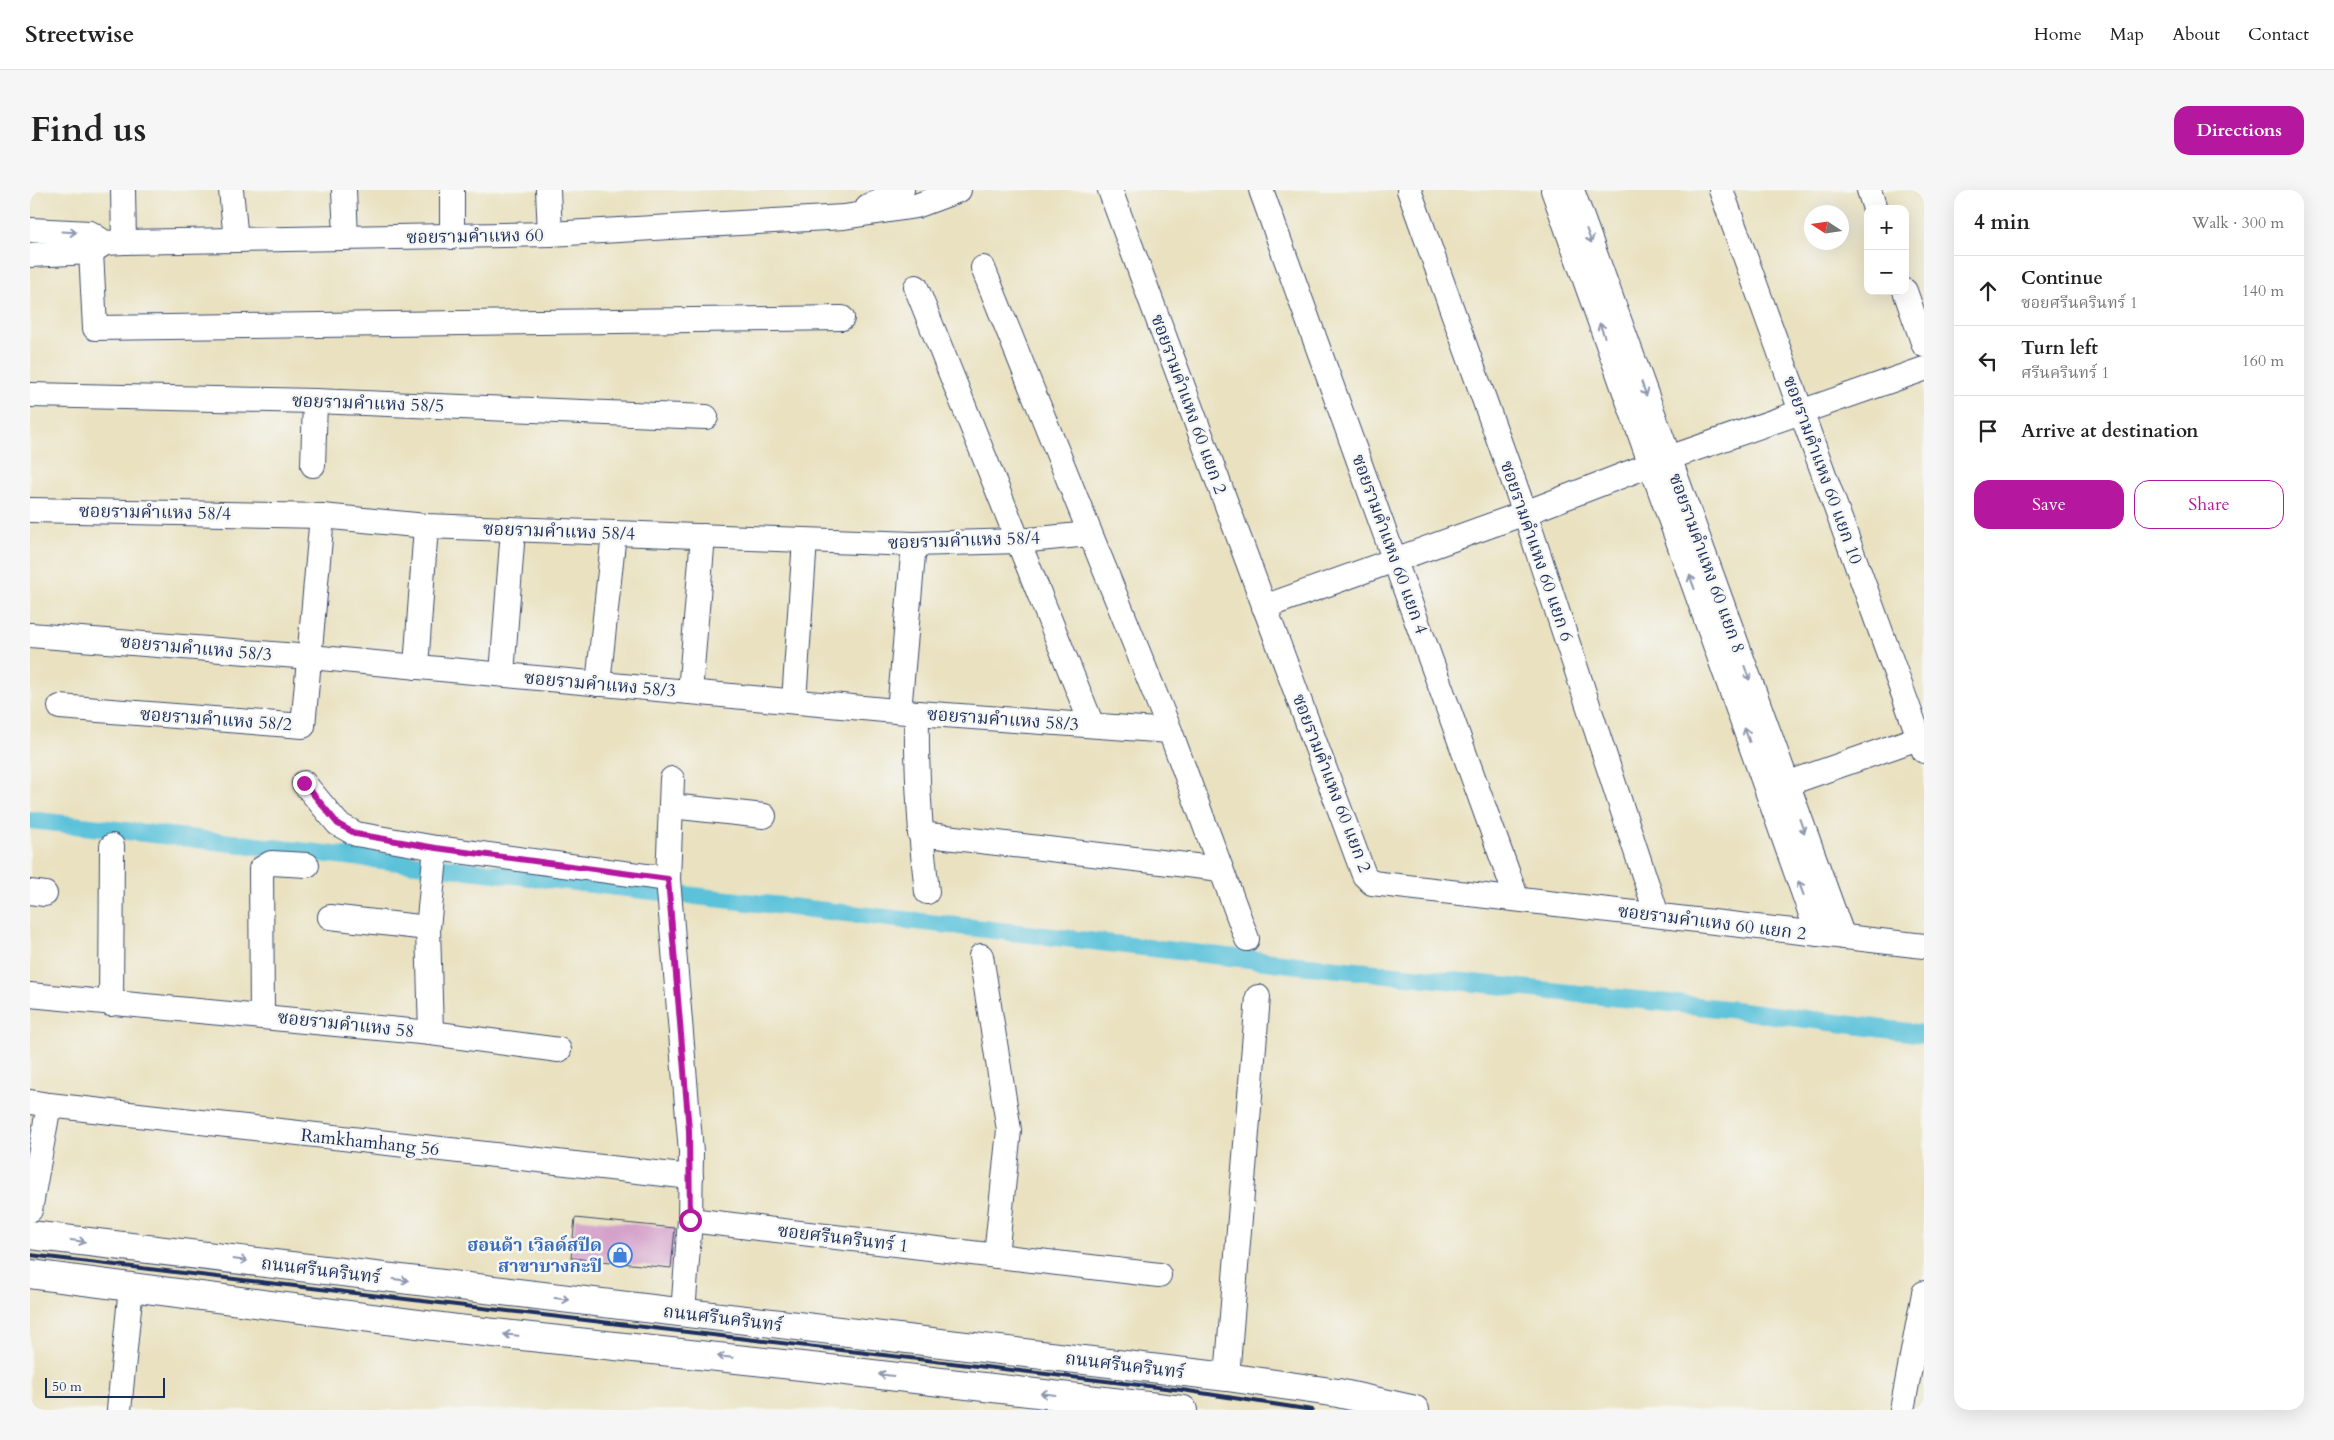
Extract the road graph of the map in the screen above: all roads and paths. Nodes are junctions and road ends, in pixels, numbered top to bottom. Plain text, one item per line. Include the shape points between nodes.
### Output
1 (123, 190) edge
2 (231, 190) edge
3 (344, 190) edge
4 (452, 190) edge
5 (548, 190) edge
6 (902, 190) edge
7 (959, 190) edge
8 (1110, 190) edge
9 (1261, 190) edge
10 (1409, 190) edge
11 (1553, 190) edge
12 (1572, 190) edge
13 (1721, 190) edge
14 (1869, 190) edge
15 (1874, 205) edge
16 (844, 217) junction
17 (30, 229) edge
18 (550, 234) junction
19 (30, 236) edge
20 (452, 236) junction
21 (346, 238) junction
22 (236, 240) junction
23 (107, 246) junction
24 (30, 255) edge
25 (983, 268) dead end
26 (1595, 281) junction
27 (916, 287) dead end
28 (1906, 295) edge
29 (842, 318) dead end
30 (1924, 345) edge
31 (1924, 370) edge
32 (30, 395) edge
33 (315, 401) junction
34 (1803, 413) junction
35 (706, 417) dead end
36 (1660, 461) junction
37 (314, 465) dead end
38 (30, 510) edge
39 (1525, 513) junction
40 (322, 516) junction
41 (426, 526) junction
42 (513, 530) junction
43 (614, 533) junction
44 (1089, 534) junction
45 (704, 536) junction
46 (805, 540) junction
47 (1018, 541) junction
48 (914, 544) junction
49 (1396, 559) junction
50 (1264, 606) junction
51 (30, 635) edge
52 (310, 657) junction
53 (416, 667) junction
54 (502, 674) junction
55 (598, 684) junction
56 (690, 692) junction
57 (794, 701) junction
58 (60, 707) dead end
59 (908, 712) junction
60 (1092, 725) junction
61 (1170, 731) junction
62 (1922, 742) edge
63 (672, 779) dead end
64 (304, 783) dead end
65 (1777, 787) junction
66 (671, 806) junction
67 (764, 816) dead end
68 (920, 834) junction
69 (112, 846) dead end
70 (436, 848) junction
71 (307, 865) dead end
72 (1222, 869) junction
73 (669, 891) junction
74 (927, 892) dead end
75 (1517, 900) junction
76 (1657, 916) junction
77 (330, 917) dead end
78 (428, 928) junction
79 (1818, 934) junction
80 (1843, 937) junction
81 (1247, 938) dead end
82 (1924, 946) edge
83 (981, 956) dead end
84 (30, 996) edge
85 (1258, 997) dead end
86 (111, 1004) junction
87 (262, 1016) junction
88 (431, 1033) junction
89 (559, 1050) dead end
90 (40, 1103) edge
91 (690, 1177) junction
92 (30, 1210) edge
93 (690, 1220) junction
94 (30, 1235) edge
95 (124, 1246) junction
96 (996, 1256) junction
97 (30, 1274) edge
98 (1159, 1275) dead end
99 (125, 1286) junction
100 (1924, 1293) edge
101 (683, 1313) junction
102 (1227, 1377) junction
103 (1336, 1401) edge
104 (1172, 1409) edge
105 (118, 1410) edge
106 (1415, 1410) edge
107 (1902, 1410) edge

1 - 23 street
2 - 22 street
3 - 21 street
4 - 20 street
5 - 18 street
6 - 16 street, ซอยรามคำแหง 60
7 - 16 street, ซอยรามคำแหง 60 via 916,206
8 - 50 street, ซอยรามคำแหง 60 แยก 2
9 - 49 street, ซอยรามคำแหง 60 แยก 4
10 - 39 street, ซอยรามคำแหง 60 แยก 6
11 - 26 street, ซอยรามคำแหง 60 แยก 8
12 -> 26 street, ซอยรามคำแหง 60 แยก 8
13 - 34 street, ซอยรามคำแหง 60 แยก 10
14 - 15 street
16 - 18 street, ซอยรามคำแหง 60
17 - 19 street
17 -> 23 street, ซอยรามคำแหง 60 via 90,233
18 - 20 street, ซอยรามคำแหง 60
20 - 21 street, ซอยรามคำแหง 60
21 - 22 street, ซอยรามคำแหง 60
22 - 23 street, ซอยรามคำแหง 60
23 - 24 street, ซอยรามคำแหง 60
23 - 29 street via 95,328
25 - 44 street
26 - 36 street, ซอยรามคำแหง 60 แยก 8
27 - 47 street
28 - 30 street
31 - 34 street
32 - 33 street, ซอยรามคำแหง 58/5
33 - 35 street, ซอยรามคำแหง 58/5
33 - 37 street
34 - 36 street
34 - 62 street, ซอยรามคำแหง 60 แยก 10
36 - 39 street
36 - 65 street, ซอยรามคำแหง 60 แยก 8
38 - 40 street, ซอยรามคำแหง 58/4
39 - 49 street
39 - 76 street, ซอยรามคำแหง 60 แยก 6
40 - 41 street, ซอยรามคำแหง 58/4
40 - 52 street
41 - 42 street, ซอยรามคำแหง 58/4
41 - 53 street
42 - 43 street, ซอยรามคำแหง 58/4
42 - 54 street
43 - 45 street, ซอยรามคำแหง 58/4
43 - 55 street
44 - 47 street, ซอยรามคำแหง 58/4
44 - 61 street
45 - 46 street, ซอยรามคำแหง 58/4
45 - 56 street
46 - 48 street, ซอยรามคำแหง 58/4
46 - 57 street
47 - 48 street, ซอยรามคำแหง 58/4
47 - 60 street
48 - 59 street
49 - 50 street
49 - 75 street, ซอยรามคำแหง 60 แยก 4
50 - 75 street, ซอยรามคำแหง 60 แยก 2 via 1364,876 1372,883
51 - 52 street, ซอยรามคำแหง 58/3
52 - 53 street, ซอยรามคำแหง 58/3
52 - 58 street, ซอยรามคำแหง 58/2 via 303,726
53 - 54 street, ซอยรามคำแหง 58/3
54 - 55 street, ซอยรามคำแหง 58/3
55 - 56 street, ซอยรามคำแหง 58/3
56 - 57 street, ซอยรามคำแหง 58/3
57 - 59 street, ซอยรามคำแหง 58/3
59 - 60 street, ซอยรามคำแหง 58/3
59 - 68 street via 916,760
60 - 61 street, ซอยรามคำแหง 58/3
61 - 72 street
62 - 65 street
63 - 66 street
64 - 70 street via 345,830
79 -> 65 street, ซอยรามคำแหง 60 แยก 8
65 -> 80 street, ซอยรามคำแหง 60 แยก 8
66 - 67 street
66 - 73 street
68 - 72 street
68 - 74 street
69 - 86 street
70 - 73 street
70 - 78 street, ซอยรามคำแหง 58
71 - 87 street, ซอยรามคำแหง 58 via 271,863 262,868
72 - 81 street
73 - 91 street
75 - 76 street, ซอยรามคำแหง 60 แยก 2
76 - 79 street, ซอยรามคำแหง 60 แยก 2
77 - 78 street
78 - 88 street, ซอยรามคำแหง 58
79 - 80 street, ซอยรามคำแหง 60 แยก 2
80 - 82 street, ซอยรามคำแหง 60 แยก 2
83 - 96 street via 1009,1130
84 - 86 street, ซอยรามคำแหง 58
85 - 102 street
86 - 87 street, ซอยรามคำแหง 58
87 - 88 street, ซอยรามคำแหง 58
88 - 89 street, ซอยรามคำแหง 58
90 - 91 street, Ramkhamhang 56
90 - 92 street
91 - 93 street
93 - 96 street, ซอยศรีนครินทร์ 1
93 - 101 street
94 -> 95 main road, ถนนศรีนครินทร์
95 - 99 main road
95 -> 101 main road, ถนนศรีนครินทร์
96 - 98 street, ซอยศรีนครินทร์ 1
97 - 99 main road
104 -> 99 main road via 457,1329
99 - 105 street
100 - 107 street
101 - 102 main road, ถนนศรีนครินทร์
102 - 103 main road, ถนนศรีนครินทร์
103 - 106 main road, ถนนศรีนครินทร์

